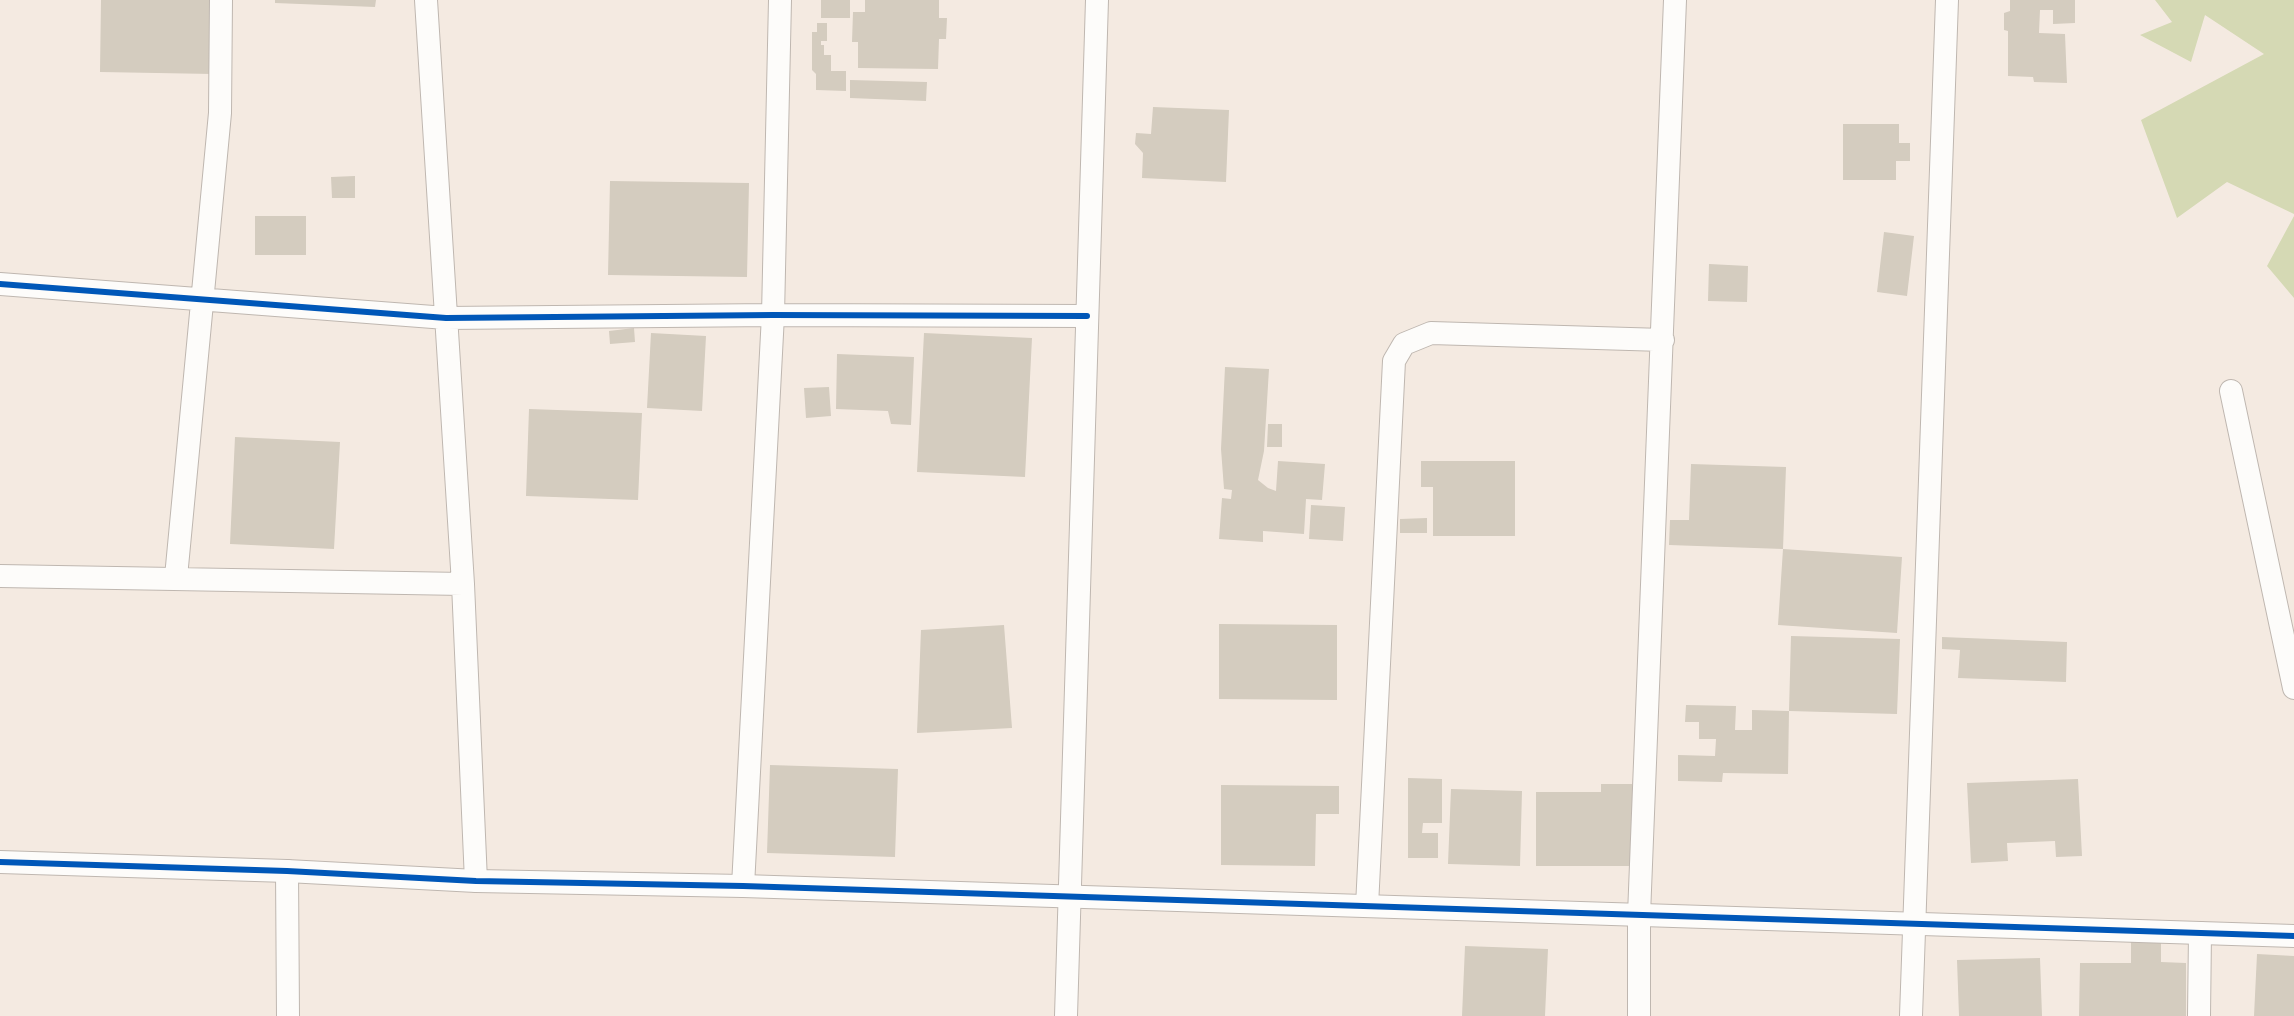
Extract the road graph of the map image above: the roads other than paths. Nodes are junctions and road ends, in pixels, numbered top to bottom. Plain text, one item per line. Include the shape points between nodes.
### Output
1 (221, 0) edge
2 (426, 0) edge
3 (780, 0) edge
4 (1097, 0) edge
5 (1675, 0) edge
6 (1947, 0) edge
7 (0, 284) edge
8 (202, 299) junction
9 (773, 315) junction
10 (1087, 316) junction
11 (446, 318) junction
12 (1662, 340) junction
13 (2231, 391) dead end
14 (0, 576) edge
15 (176, 577) junction
16 (463, 584) junction
17 (2294, 688) edge
18 (0, 862) edge
19 (287, 871) junction
20 (476, 881) junction
21 (743, 886) junction
22 (1070, 896) junction
23 (1367, 906) junction
24 (1639, 915) junction
25 (1915, 924) junction
26 (2200, 933) junction
27 (2294, 936) edge
28 (288, 1016) edge
29 (1066, 1016) edge
30 (1639, 1016) edge
31 (1912, 1016) edge
32 (2199, 1016) edge

1 - 8 street via 220,113
2 - 11 street
3 - 9 street
4 - 10 street
5 - 12 street
6 - 25 street
7 - 8 street
8 - 11 street
8 - 15 street
9 - 10 street
9 - 11 street
9 - 21 street
10 - 22 street
11 - 16 street
12 - 23 street via 1431,333 1404,344 1394,361
12 - 24 street
13 - 17 street
14 - 15 street
15 - 16 street
16 - 20 street
18 - 19 street
19 - 20 street
19 - 28 street
20 - 21 street
21 - 22 street
22 - 23 street
22 - 29 street
23 - 24 street
24 - 25 street
24 - 30 street
25 - 26 street
25 - 31 street
26 - 27 street
26 - 32 street

